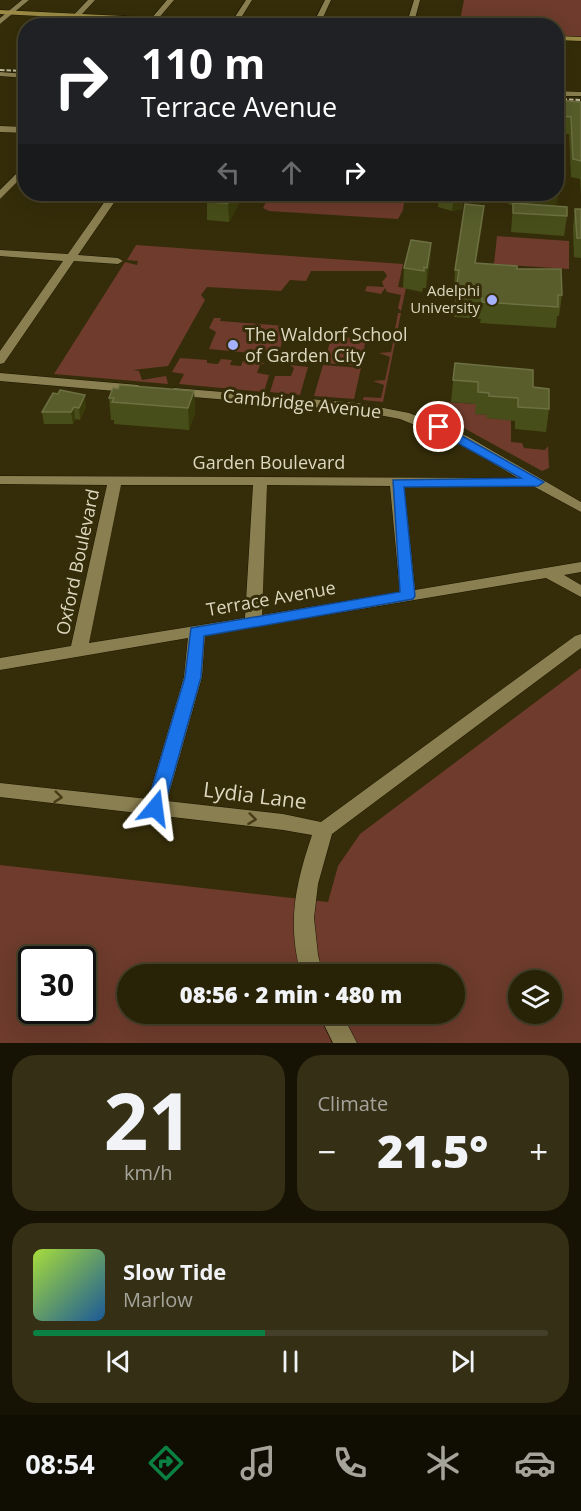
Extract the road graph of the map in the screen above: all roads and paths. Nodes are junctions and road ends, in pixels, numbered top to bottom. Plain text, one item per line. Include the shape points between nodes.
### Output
1 (26, 0) edge
2 (92, 0) edge
3 (171, 0) edge
4 (249, 0) edge
5 (417, 0) edge
6 (327, 2) edge
7 (337, 2) edge
8 (0, 12) edge
9 (11, 13) junction
10 (76, 16) junction
11 (101, 18) edge
12 (155, 18) edge
13 (236, 18) edge
14 (319, 18) edge
15 (329, 18) edge
16 (411, 18) edge
17 (0, 22) edge
18 (564, 38) edge
19 (581, 39) edge
20 (0, 74) edge
21 (14, 75) junction
22 (18, 75) edge
23 (6, 82) dead end
24 (564, 93) edge
25 (581, 94) edge
26 (0, 129) edge
27 (18, 130) edge
28 (18, 176) edge
29 (0, 196) edge
30 (110, 201) edge
31 (0, 253) edge
32 (71, 258) junction
33 (118, 261) dead end
34 (0, 360) edge
35 (0, 377) edge
36 (0, 480) edge
37 (115, 481) junction
38 (260, 482) junction
39 (538, 482) junction
40 (397, 483) junction
41 (581, 508) edge
42 (581, 567) edge
43 (549, 573) junction
44 (581, 592) edge
45 (408, 596) junction
46 (252, 622) junction
47 (196, 632) junction
48 (581, 640) edge
49 (79, 650) junction
50 (0, 664) edge
51 (0, 790) edge
52 (155, 808) junction
53 (324, 830) junction
54 (308, 964) edge
55 (335, 1024) edge
56 (345, 1043) edge

1 - 9 street
2 - 10 street
3 - 12 street
4 - 13 street
5 - 16 street
6 - 7 street
6 - 14 street
7 - 15 street
8 - 9 main road
9 - 10 main road
9 - 17 street
10 - 11 main road
18 - 19 main road
20 - 21 street
21 - 22 street
21 - 23 street
24 - 25 street
26 - 27 street
28 - 29 street
30 - 32 street
31 - 32 street
32 - 33 street
32 - 34 street
35 - 39 street, Cambridge Avenue via 386,411 451,433
36 - 37 street, Garden Boulevard
37 - 38 street, Garden Boulevard
37 - 49 street, Oxford Boulevard
38 - 40 street, Garden Boulevard
38 - 46 street
39 - 40 street, Garden Boulevard
39 - 41 street, Cambridge Avenue
40 - 45 street
42 - 43 street, Terrace Avenue
43 - 44 street
43 - 45 street, Terrace Avenue
45 - 46 street, Terrace Avenue
46 - 47 street, Terrace Avenue
47 - 49 street, Terrace Avenue
47 - 52 street via 193,677
48 - 53 street
49 - 50 street, Terrace Avenue
51 -> 52 street, Lydia Lane
52 -> 53 street, Lydia Lane
53 - 54 street via 310,872 301,920
55 - 56 street

